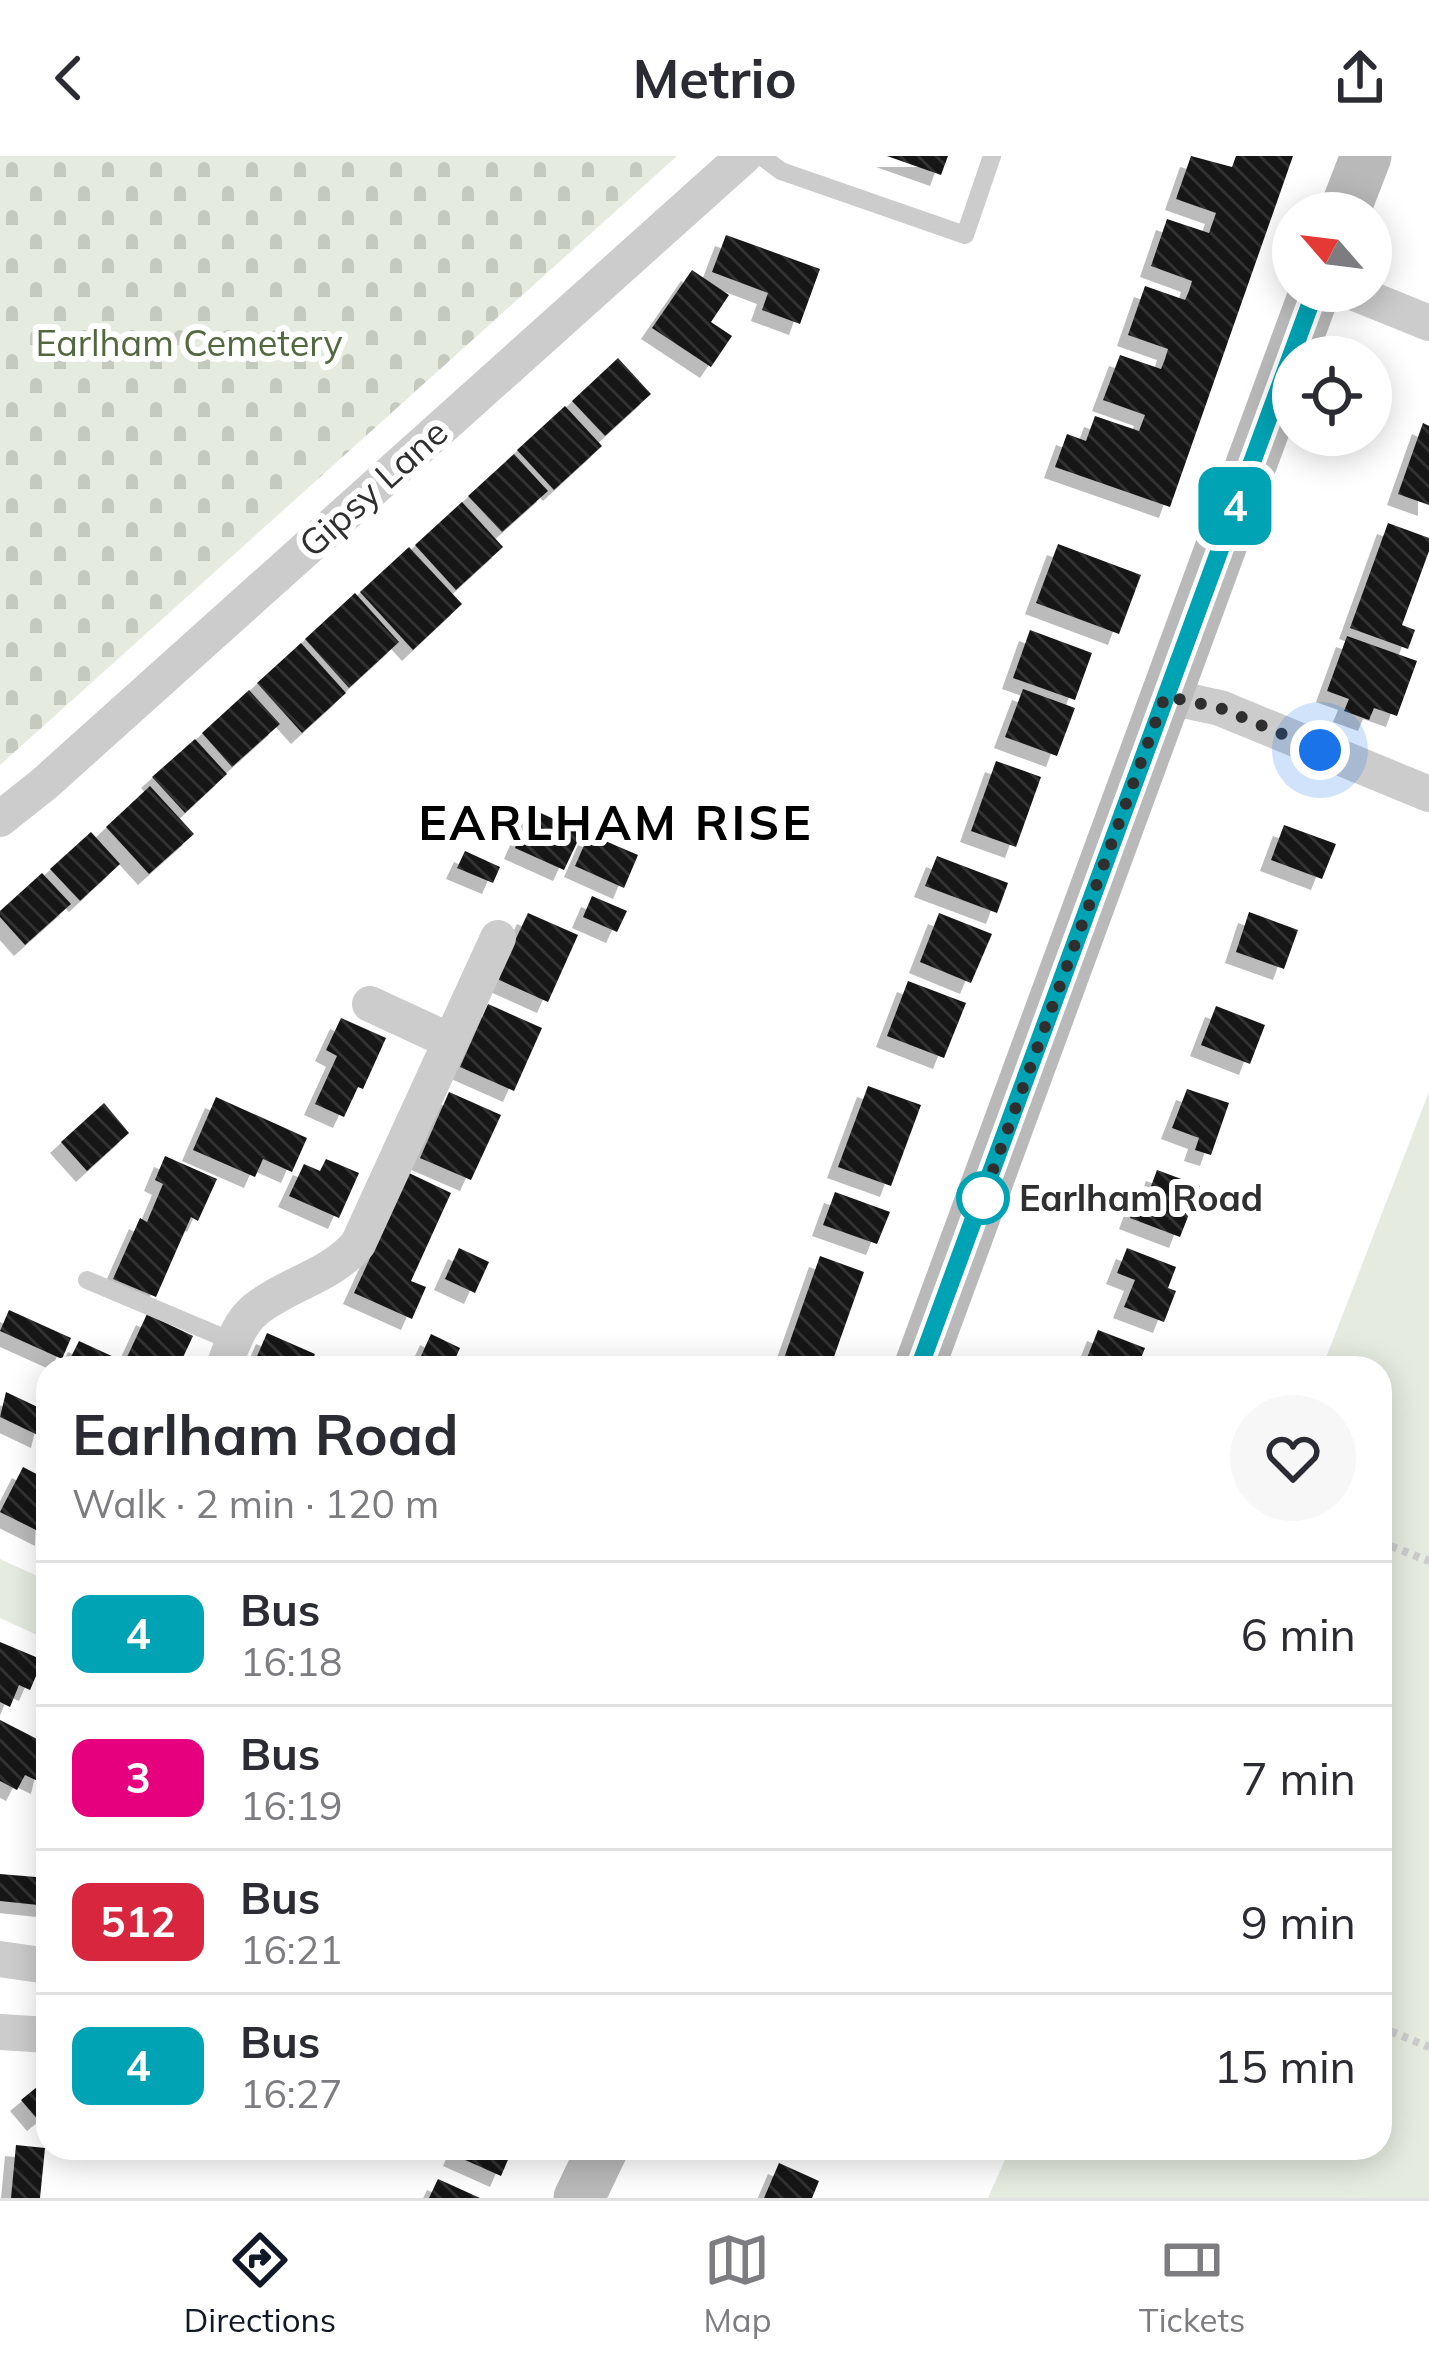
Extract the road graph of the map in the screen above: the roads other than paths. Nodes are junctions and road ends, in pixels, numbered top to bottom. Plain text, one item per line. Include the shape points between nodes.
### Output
1 (744, 156) edge
2 (761, 156) edge
3 (992, 156) edge
4 (1366, 156) edge
5 (1352, 192) edge
6 (1392, 308) edge
7 (1307, 312) edge
8 (1429, 323) edge
9 (1165, 696) junction
10 (1429, 794) edge
11 (0, 819) edge
12 (498, 938) dead end
13 (370, 1004) dead end
14 (451, 1041) junction
15 (87, 1280) dead end
16 (229, 1355) edge
17 (923, 1356) edge
18 (0, 1959) edge
19 (36, 1964) edge
20 (0, 2032) edge
21 (36, 2034) edge
22 (597, 2160) edge
23 (579, 2198) edge

1 - 11 street, Gipsy Lane
2 - 3 lane via 781,171 965,235
4 - 5 main road
6 - 8 street
7 - 9 main road
9 - 10 street via 1220,708
9 - 17 main road
12 - 14 street
13 - 14 street
14 - 16 street via 358,1244 344,1261 254,1311
15 - 16 lane
18 - 19 street
20 - 21 street
22 - 23 main road

